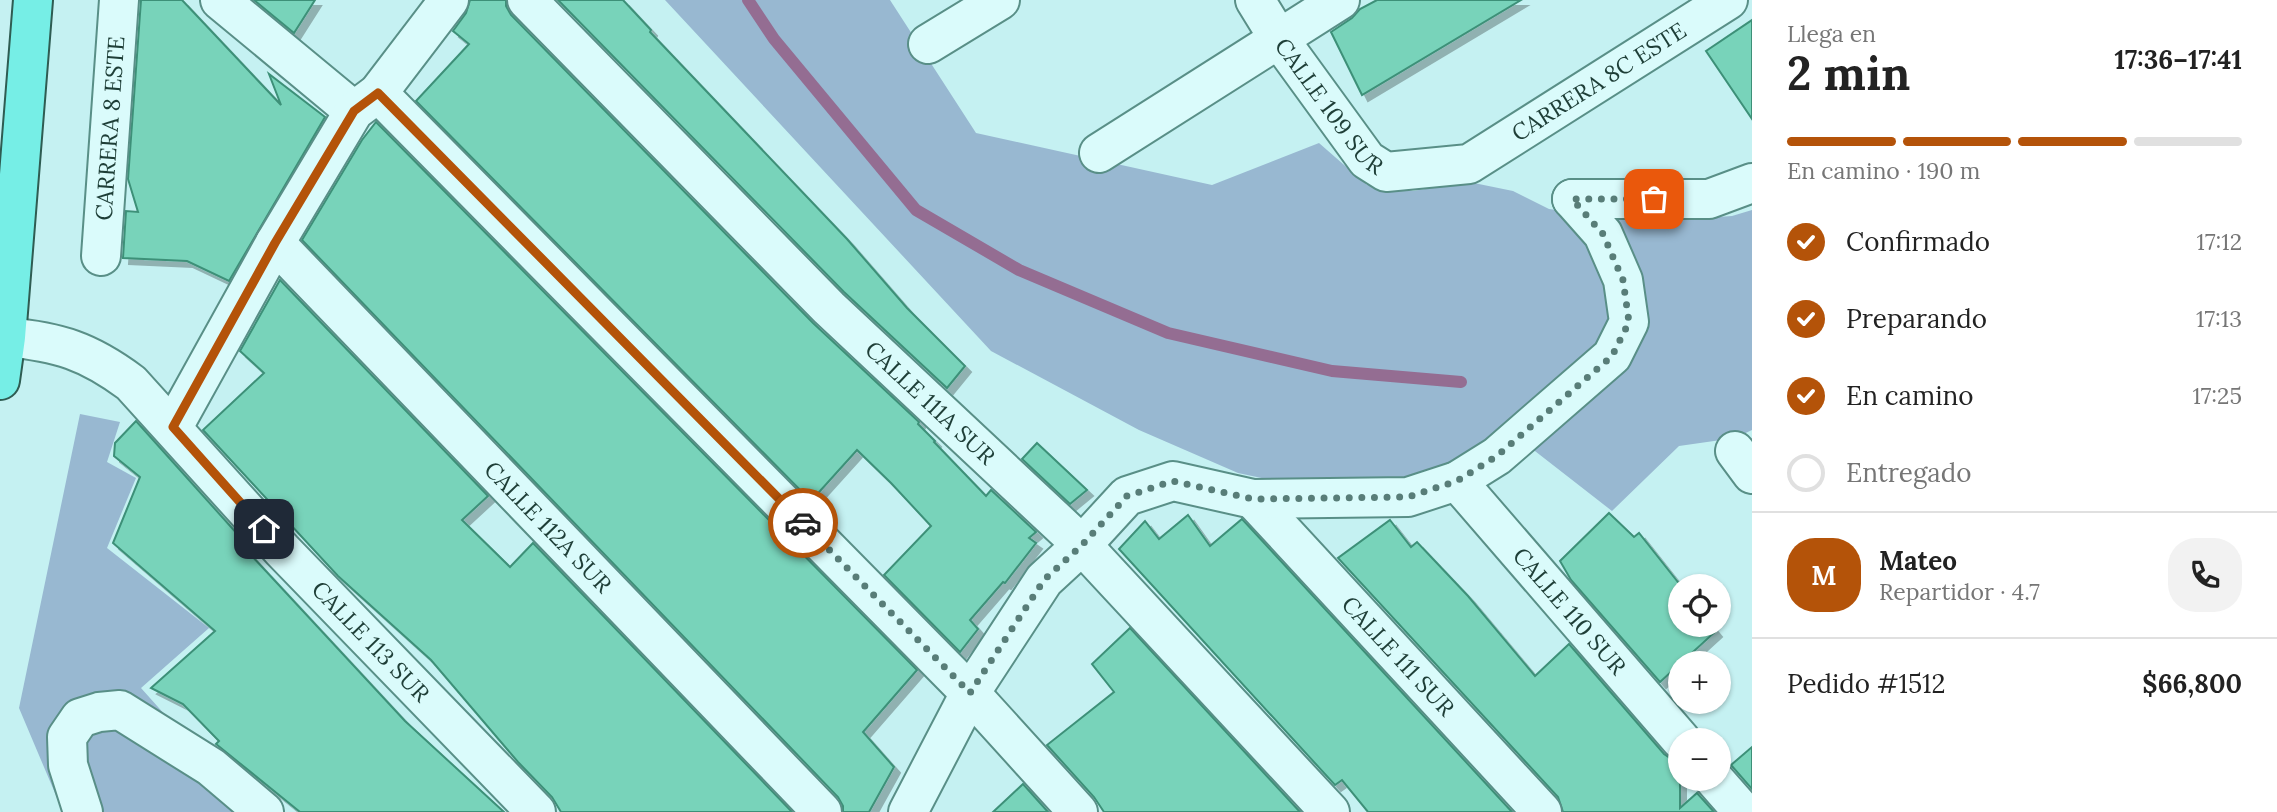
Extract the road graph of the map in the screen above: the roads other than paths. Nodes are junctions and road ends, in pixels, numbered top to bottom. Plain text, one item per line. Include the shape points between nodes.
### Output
1 (33, 0) edge
2 (119, 0) edge
3 (220, 0) edge
4 (450, 0) edge
5 (527, 0) edge
6 (1000, 0) edge
7 (1255, 0) edge
8 (1340, 0) edge
9 (1728, 0) edge
10 (1279, 39) junction
11 (928, 44) dead end
12 (366, 102) junction
13 (1099, 153) dead end
14 (1469, 164) joint
15 (1752, 183) edge
16 (275, 243) junction
17 (101, 256) dead end
18 (6, 337) junction
19 (0, 380) edge
20 (173, 427) junction
21 (1457, 481) junction
22 (1253, 499) junction
23 (1082, 545) junction
24 (970, 693) junction
25 (1671, 728) edge
26 (1725, 791) edge
27 (83, 812) edge
28 (264, 812) edge
29 (536, 812) edge
30 (822, 812) edge
31 (908, 812) edge
32 (1078, 812) edge
33 (1330, 812) edge
34 (1542, 812) edge
35 (1743, 812) edge

1 - 18 highway
2 - 17 street, CARRERA 8 ESTE
3 - 12 street
4 - 12 street
5 - 23 street, CALLE 111A SUR via 829,308
6 - 11 street
7 - 10 street, CALLE 109 SUR
8 - 10 street
9 - 14 street, CARRERA 8C ESTE
10 - 13 street
10 - 14 street, CALLE 109 SUR via 1367,160 1386,172
12 - 16 street
12 - 24 street
15 - 21 street via 1709,199 1572,199 1603,234 1623,280 1629,322 1612,356 1497,456
16 - 20 street
16 - 30 street, CALLE 112A SUR
18 - 19 highway
18 - 20 street, CALLE 113 SUR via 68,348 103,362 131,383
20 - 29 street, CALLE 113 SUR via 282,550
21 - 22 street via 1408,497
21 - 25 street, CALLE 110 SUR
22 - 23 street via 1173,481 1127,496
22 - 34 street, CALLE 111 SUR
23 - 24 street via 1044,580
23 - 33 street, CALLE 111A SUR
24 - 31 street
24 - 32 street
26 - 35 street
27 - 28 street via 68,765 67,737 80,718 120,710 211,767

